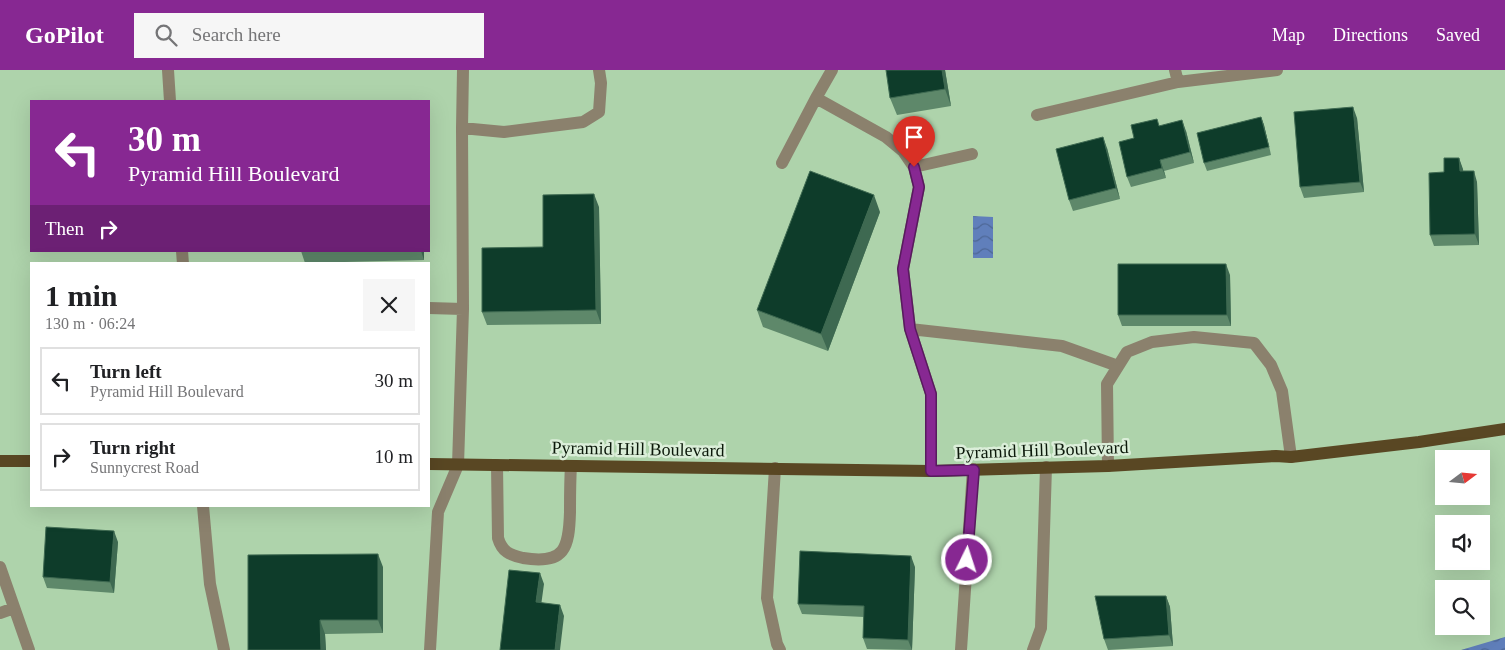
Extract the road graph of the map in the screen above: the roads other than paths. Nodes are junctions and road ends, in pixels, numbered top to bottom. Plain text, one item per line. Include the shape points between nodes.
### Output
1 (168, 70) edge
2 (463, 70) edge
3 (599, 70) edge
4 (832, 70) edge
5 (1277, 70) edge
6 (1176, 76) edge
7 (816, 98) junction
8 (170, 100) edge
9 (1036, 115) dead end
10 (462, 128) junction
11 (972, 154) dead end
12 (782, 163) dead end
13 (914, 167) junction
14 (430, 308) edge
15 (463, 309) junction
16 (910, 329) junction
17 (1118, 366) junction
18 (1505, 429) edge
19 (1291, 457) junction
20 (0, 461) edge
21 (30, 461) edge
22 (430, 464) edge
23 (458, 464) junction
24 (497, 465) junction
25 (571, 466) junction
26 (1108, 466) junction
27 (1046, 467) junction
28 (775, 468) junction
29 (974, 470) junction
30 (931, 471) junction
31 (203, 507) edge
32 (0, 567) edge
33 (14, 608) junction
34 (0, 613) edge
35 (29, 650) edge
36 (224, 650) edge
37 (430, 650) edge
38 (780, 650) edge
39 (960, 650) edge
40 (1033, 650) edge

1 - 8 street
2 - 10 street
3 - 10 street via 599,112 582,122 504,132
4 - 7 street
5 - 6 street
6 - 9 street
7 - 12 street
7 - 13 street via 886,137 903,151
10 - 15 street
11 - 13 street
13 - 16 street via 919,187 903,269
14 - 15 street
15 - 23 street
16 - 17 street via 1062,346
16 - 30 street via 931,394
17 - 19 street via 1127,352 1152,342 1194,337 1254,342 1271,365 1282,391
17 - 26 street via 1107,384
18 - 19 main road, Pyramid Hill Boulevard
19 - 26 main road, Pyramid Hill Boulevard
20 - 21 main road
22 - 23 main road, Pyramid Hill Boulevard
23 - 24 main road, Pyramid Hill Boulevard
23 - 37 street via 438,512
24 - 25 main road, Pyramid Hill Boulevard
24 - 25 street via 498,538 501,548 510,556 534,560 554,558 565,548 569,536
25 - 28 main road, Pyramid Hill Boulevard
26 - 27 main road, Pyramid Hill Boulevard
27 - 29 main road, Pyramid Hill Boulevard
27 - 40 street via 1040,628
28 - 30 main road, Pyramid Hill Boulevard
28 - 38 street via 767,598
29 - 30 main road, Pyramid Hill Boulevard
29 - 39 street
31 - 36 street via 210,584
32 - 33 street
33 - 34 street
33 - 35 street

